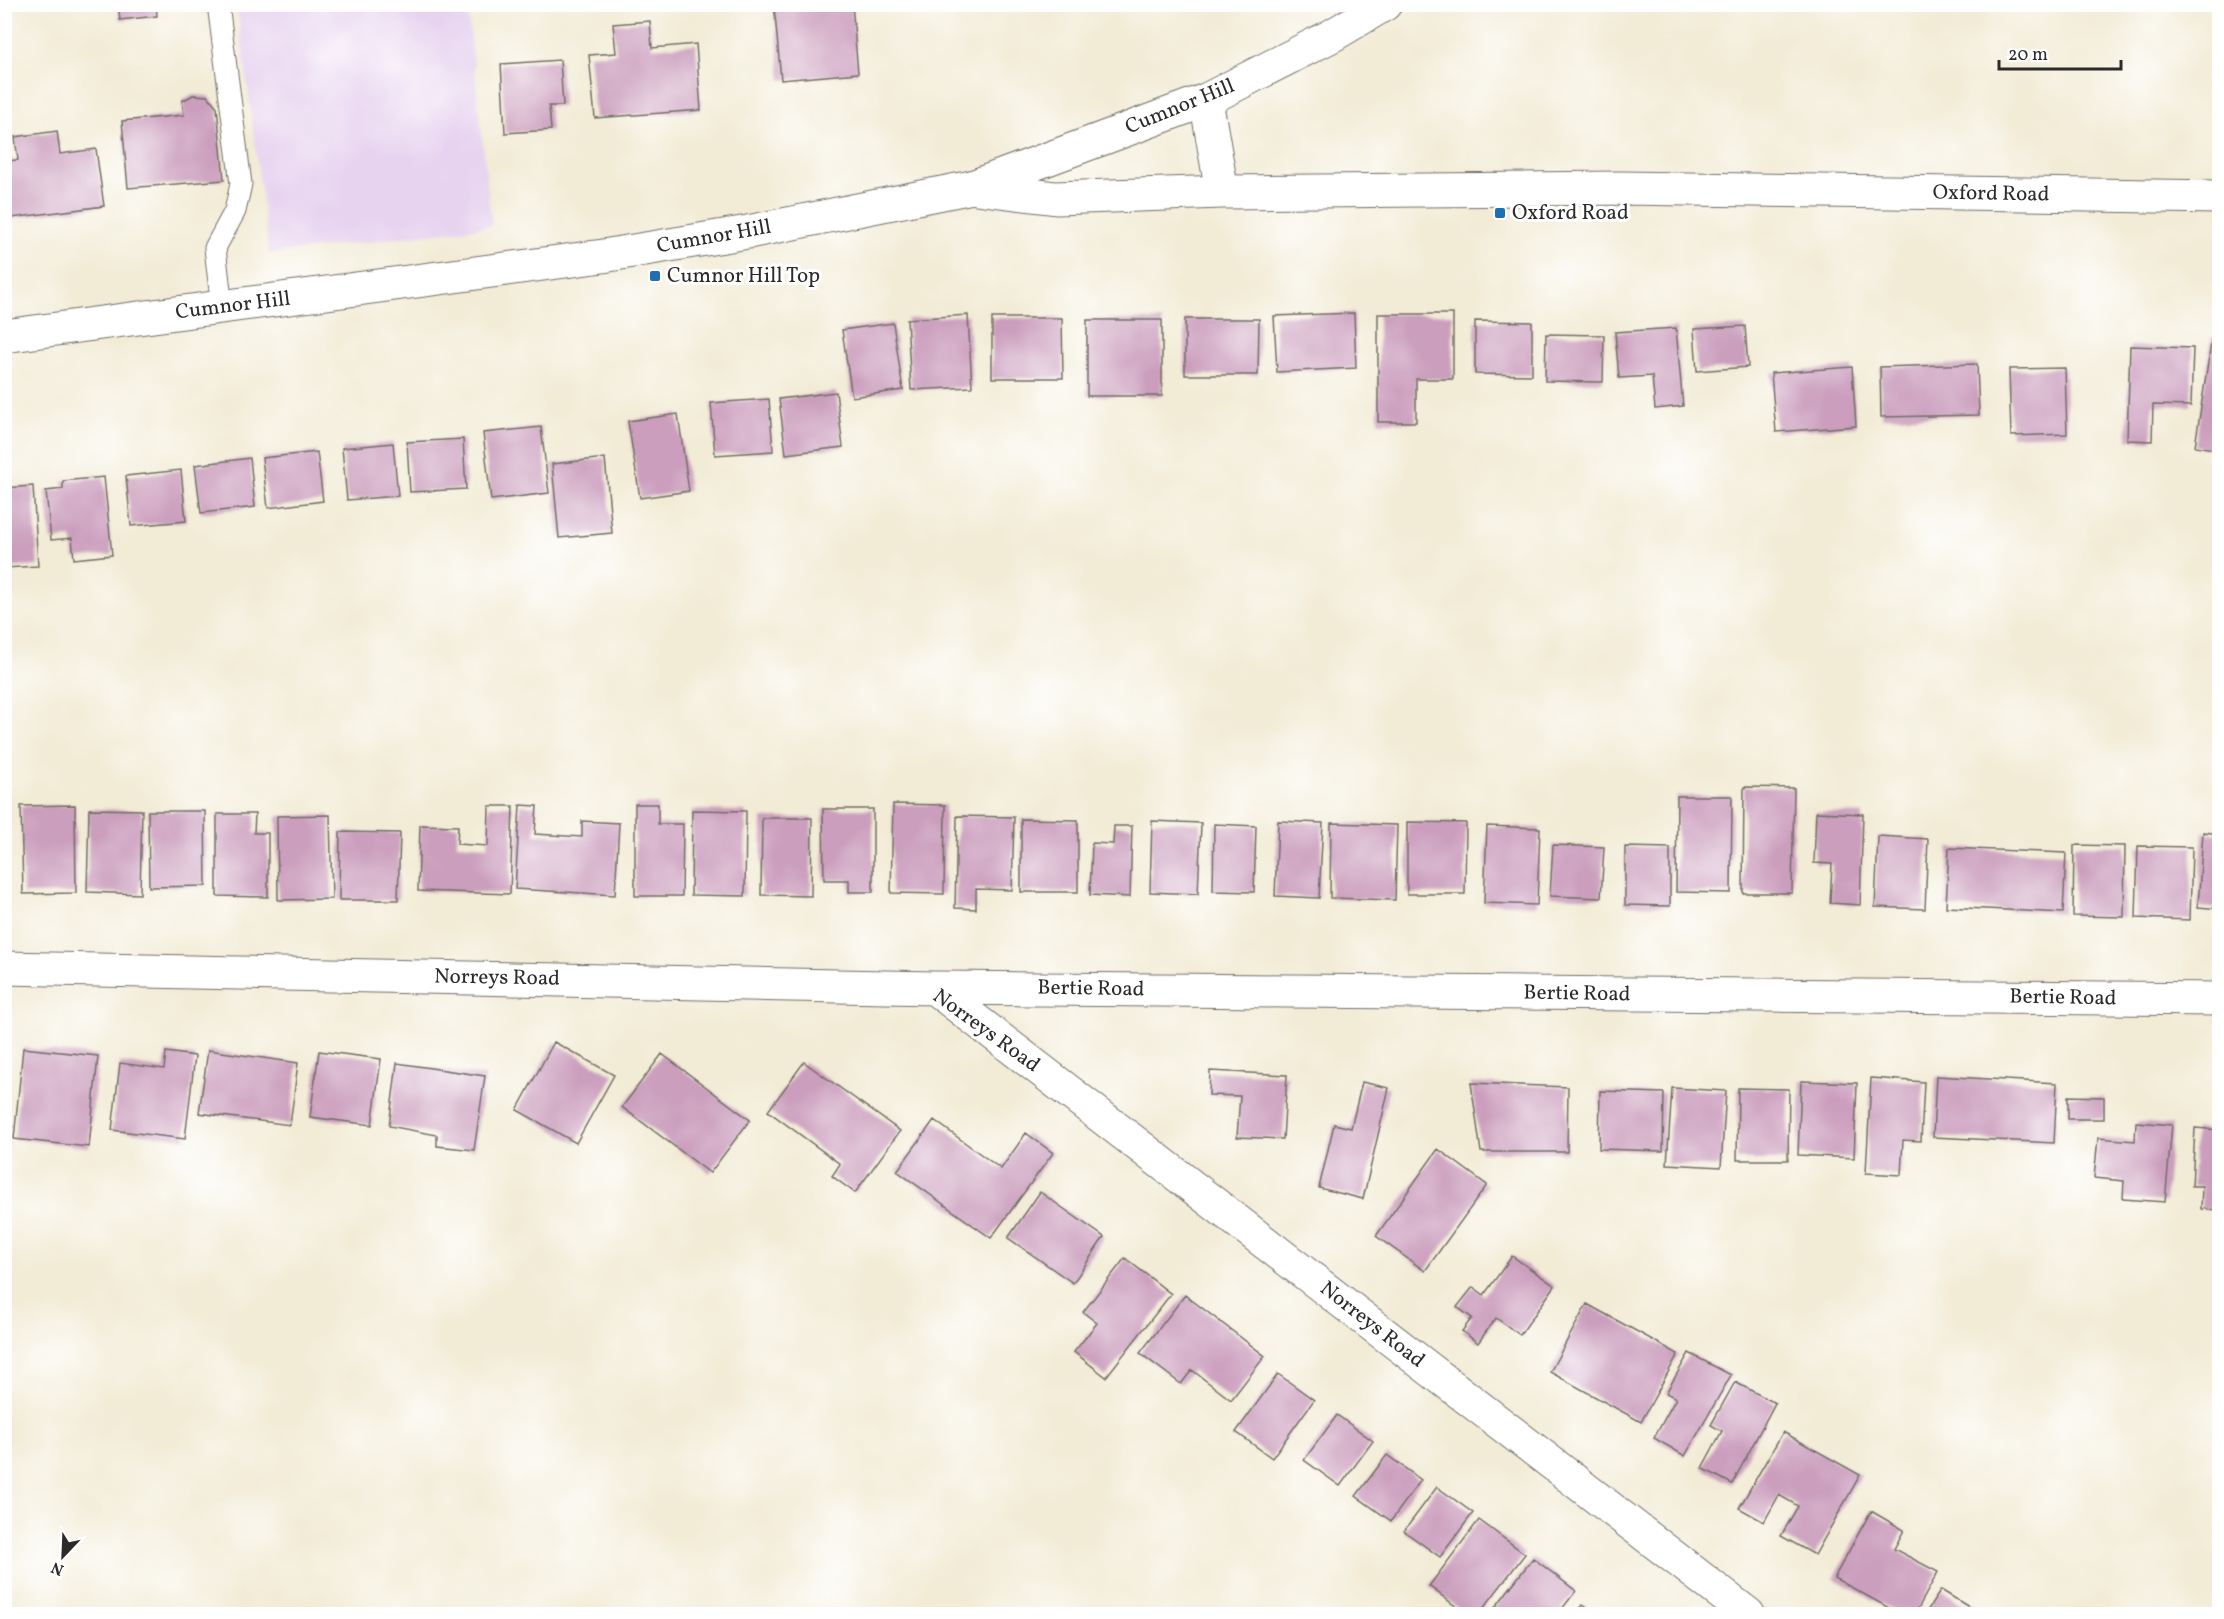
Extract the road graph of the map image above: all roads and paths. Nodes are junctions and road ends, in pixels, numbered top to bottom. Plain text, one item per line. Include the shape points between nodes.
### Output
1 (218, 4) edge
2 (1385, 4) edge
3 (1206, 100) junction
4 (972, 187) junction
5 (1222, 192) junction
6 (2220, 197) edge
7 (222, 308) junction
8 (4, 336) edge
9 (4, 968) edge
10 (934, 988) junction
11 (2220, 999) edge
12 (1748, 1614) edge

1 - 7 lane via 241,184 235,210 215,248
2 - 3 street, Cumnor Hill
3 - 4 street, Cumnor Hill
3 - 5 street
4 - 5 street, Oxford Road via 1056,198
4 - 7 street, Cumnor Hill via 748,232 603,256
5 - 6 street, Oxford Road via 1622,188
7 - 8 street, Cumnor Hill
9 - 10 street, Norreys Road
10 - 11 street, Bertie Road
10 - 12 street, Norreys Road

